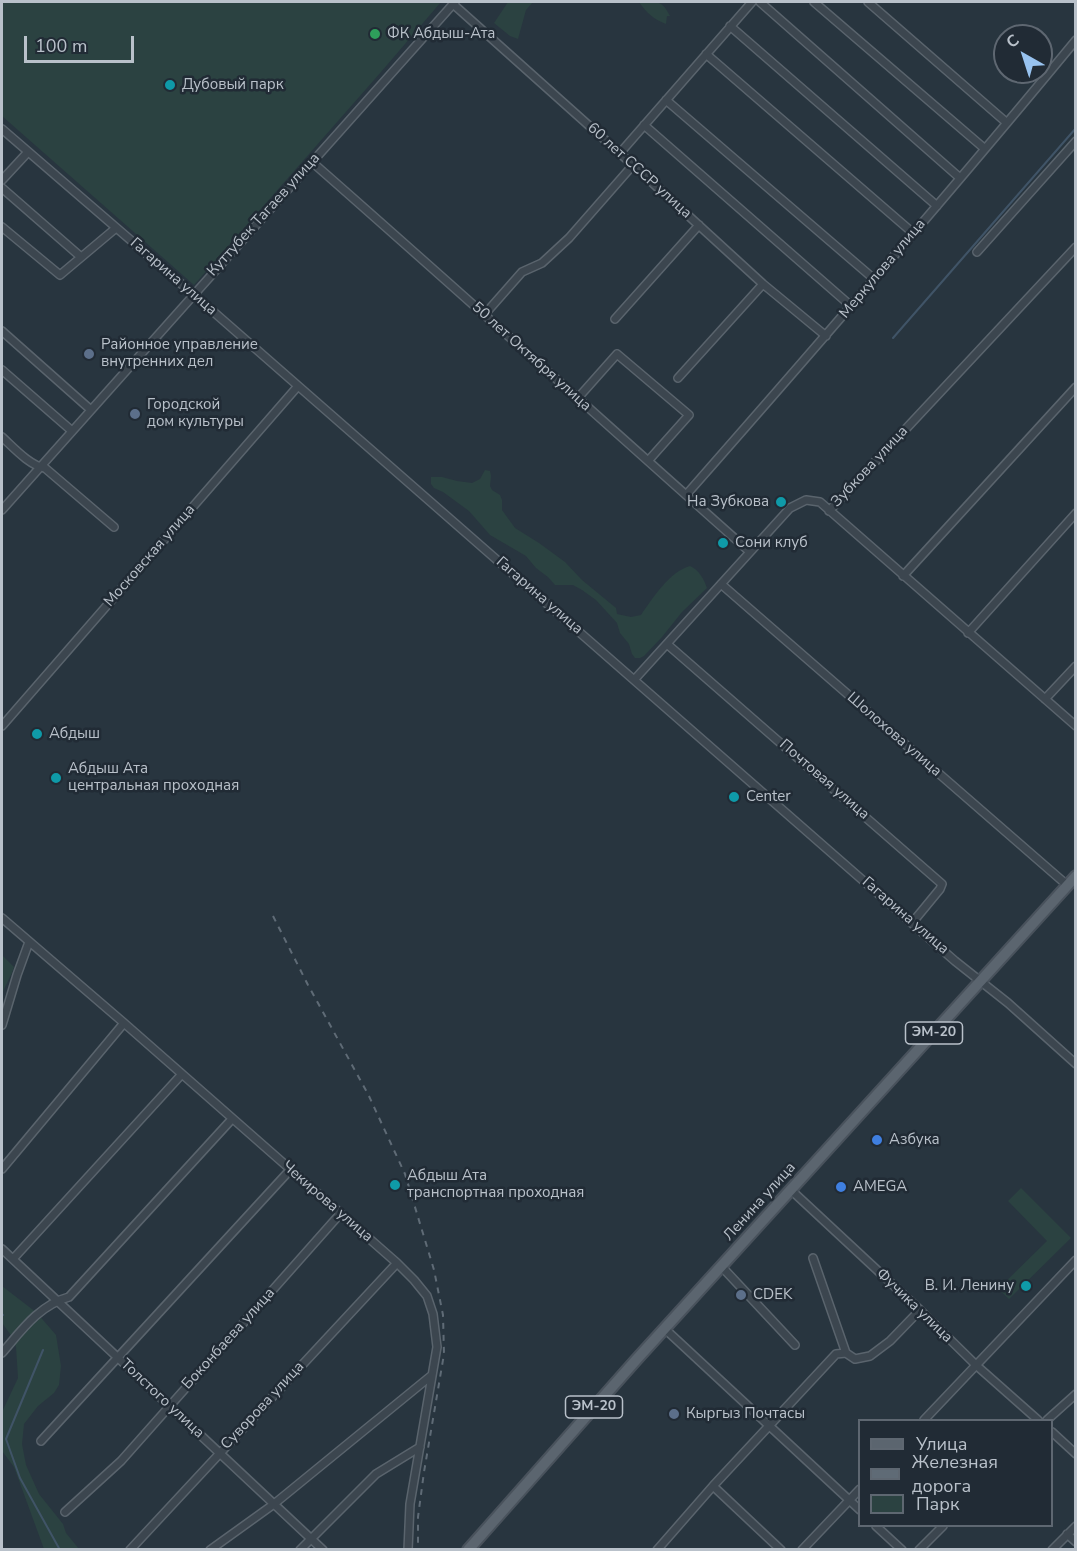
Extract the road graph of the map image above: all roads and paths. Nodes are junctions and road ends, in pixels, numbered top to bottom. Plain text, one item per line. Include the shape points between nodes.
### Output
1 (752, 2) edge
2 (760, 2) edge
3 (814, 2) edge
4 (868, 2) edge
5 (454, 3) edge
6 (730, 26) junction
7 (1076, 40) edge
8 (706, 54) junction
9 (666, 100) junction
10 (1007, 123) junction
11 (644, 125) junction
12 (2, 129) edge
13 (1076, 141) edge
14 (985, 149) junction
15 (28, 152) junction
16 (620, 153) junction
17 (312, 162) junction
18 (633, 165) junction
19 (960, 178) junction
20 (2, 180) edge
21 (2, 188) edge
22 (937, 206) junction
23 (699, 225) junction
24 (2, 227) edge
25 (116, 228) junction
26 (913, 234) junction
27 (1075, 247) edge
28 (977, 252) dead end
29 (81, 257) junction
30 (874, 279) junction
31 (763, 284) junction
32 (194, 295) junction
33 (850, 306) junction
34 (485, 314) junction
35 (615, 319) dead end
36 (2, 331) edge
37 (825, 336) junction
38 (2, 369) edge
39 (678, 378) dead end
40 (298, 386) junction
41 (1076, 387) edge
42 (577, 399) junction
43 (91, 410) junction
44 (72, 431) junction
45 (2, 437) edge
46 (648, 461) junction
47 (40, 467) junction
48 (686, 495) junction
49 (2, 510) edge
50 (829, 511) junction
51 (1076, 513) edge
52 (114, 527) dead end
53 (750, 552) junction
54 (903, 576) junction
55 (721, 584) junction
56 (968, 633) junction
57 (667, 644) junction
58 (1076, 666) edge
59 (634, 680) junction
60 (1045, 699) junction
61 (2, 723) edge
62 (1076, 726) edge
63 (1076, 876) edge
64 (1067, 885) junction
65 (2, 918) edge
66 (912, 922) junction
67 (30, 942) junction
68 (980, 982) junction
69 (124, 1023) junction
70 (2, 1025) edge
71 (1076, 1064) edge
72 (182, 1074) junction
73 (232, 1119) junction
74 (2, 1169) edge
75 (290, 1170) junction
76 (791, 1190) junction
77 (340, 1214) junction
78 (2, 1249) edge
79 (813, 1258) dead end
80 (12, 1259) junction
81 (1076, 1260) edge
82 (397, 1263) junction
83 (722, 1267) junction
84 (57, 1300) junction
85 (920, 1310) junction
86 (664, 1329) junction
87 (795, 1345) dead end
88 (2, 1353) edge
89 (846, 1353) junction
90 (117, 1357) junction
91 (977, 1365) junction
92 (432, 1374) junction
93 (1076, 1394) edge
94 (169, 1405) junction
95 (925, 1419) edge
96 (1037, 1419) edge
97 (1048, 1419) edge
98 (769, 1427) junction
99 (1053, 1433) edge
100 (41, 1441) dead end
101 (420, 1447) junction
102 (220, 1453) junction
103 (1076, 1454) edge
104 (713, 1486) junction
105 (858, 1491) edge
106 (849, 1500) junction
107 (274, 1504) junction
108 (858, 1508) edge
109 (65, 1512) dead end
110 (1076, 1526) edge
111 (877, 1527) edge
112 (942, 1527) edge
113 (1067, 1534) junction
114 (310, 1538) junction
115 (1076, 1542) edge
116 (661, 1548) edge
117 (130, 1550) edge
118 (210, 1550) edge
119 (300, 1550) edge
120 (323, 1550) edge
121 (408, 1550) edge
122 (468, 1550) edge
123 (782, 1550) edge
124 (802, 1550) edge
125 (902, 1550) edge
126 (919, 1550) edge
127 (1052, 1550) edge

1 - 6 street
2 - 19 street
3 - 14 street
4 - 10 street
5 - 16 street, 60 лет СССР улица
5 - 17 street, Куттубек Тагаев улица
6 - 8 street
6 - 22 street
7 - 10 street, Меркулова улица
8 - 9 street
8 - 26 street
9 - 11 street
9 - 30 street
10 - 14 street, Меркулова улица
11 - 16 street
11 - 33 street
12 - 15 street, Гагарина улица
13 - 28 street
14 - 19 street, Меркулова улица
15 - 20 street
15 - 25 street, Гагарина улица
16 - 18 street, 60 лет СССР улица
17 - 32 street, Куттубек Тагаев улица
17 - 34 street, 50 лет Октября улица
18 - 23 street, 60 лет СССР улица
18 - 34 street via 570,238 542,263 522,272
19 - 22 street, Меркулова улица
21 - 29 street
22 - 26 street, Меркулова улица
23 - 31 street, 60 лет СССР улица
23 - 35 street
24 - 29 street via 60,275
25 - 29 street
25 - 32 street, Гагарина улица
26 - 30 street, Меркулова улица
27 - 50 street, Зубкова улица
30 - 33 street, Меркулова улица
31 - 37 street, 60 лет СССР улица
31 - 39 street
32 - 40 street, Гагарина улица
32 - 43 street, Куттубек Тагаев улица
33 - 37 street, Меркулова улица
34 - 42 street, 50 лет Октября улица
36 - 43 street
37 - 48 street, Меркулова улица
38 - 44 street
40 - 59 street, Гагарина улица
40 - 61 street, Московская улица
41 - 54 street
42 - 46 street, 50 лет Октября улица
42 - 46 street via 617,354 689,415
43 - 44 street, Куттубек Тагаев улица
44 - 47 street, Куттубек Тагаев улица
45 - 47 street
46 - 48 street, 50 лет Октября улица
47 - 49 street, Куттубек Тагаев улица
47 - 52 street
48 - 53 street, 50 лет Октября улица
50 - 53 street, Зубкова улица via 820,502 806,500 790,508
50 - 54 street
51 - 56 street
53 - 55 street, Зубкова улица
54 - 56 street
55 - 57 street, Зубкова улица
55 - 64 street, Шолохова улица
56 - 60 street
57 - 59 street, Зубкова улица
57 - 66 street, Почтовая улица via 942,884
58 - 60 street
59 - 66 street, Гагарина улица
60 - 62 street
63 - 64 main road, Ленина улица / ЭМ-20
64 - 68 main road, Ленина улица / ЭМ-20
65 - 67 street, Чекирова улица
66 - 68 street, Гагарина улица
67 - 69 street, Чекирова улица
67 - 70 street
68 - 71 street, Гагарина улица
68 - 76 main road, Ленина улица / ЭМ-20
69 - 72 street, Чекирова улица
69 - 74 street
72 - 73 street, Чекирова улица
72 - 80 street
73 - 75 street, Чекирова улица
73 - 84 street via 69,1297
75 - 77 street, Чекирова улица
75 - 90 street
76 - 83 main road, Ленина улица / ЭМ-20
76 - 85 street, Фучика улица
77 - 82 street, Чекирова улица
77 - 94 street, Боконбаева улица
78 - 80 street, Толстого улица
79 - 89 street
80 - 84 street, Толстого улица
81 - 91 street
82 - 92 street, Чекирова улица via 427,1296 433,1314 437,1347
82 - 102 street, Суворова улица
83 - 86 main road, Ленина улица / ЭМ-20
83 - 87 street
84 - 88 street via 26,1324
84 - 90 street, Толстого улица
85 - 89 street via 870,1356 855,1359
85 - 91 street, Фучика улица
86 - 98 street
86 - 122 main road, Ленина улица / ЭМ-20
89 - 98 street via 836,1354
90 - 94 street, Толстого улица
90 - 100 street
91 - 95 street
91 - 96 street, Фучика улица
92 - 101 street, Чекирова улица
92 - 107 street
93 - 97 street
94 - 102 street, Толстого улица
94 - 109 street, Боконбаева улица via 121,1461
98 - 104 street
98 - 106 street
99 - 103 street
101 - 114 street via 376,1474
101 - 121 street, Чекирова улица via 410,1504
102 - 107 street, Толстого улица
102 - 117 street, Суворова улица
104 - 116 street
104 - 123 street
105 - 106 street
106 - 108 street
106 - 124 street
107 - 114 street, Толстого улица
107 - 118 street
110 - 113 street
111 - 125 street
112 - 126 street
113 - 115 street
113 - 127 street
114 - 119 street
114 - 120 street, Толстого улица

